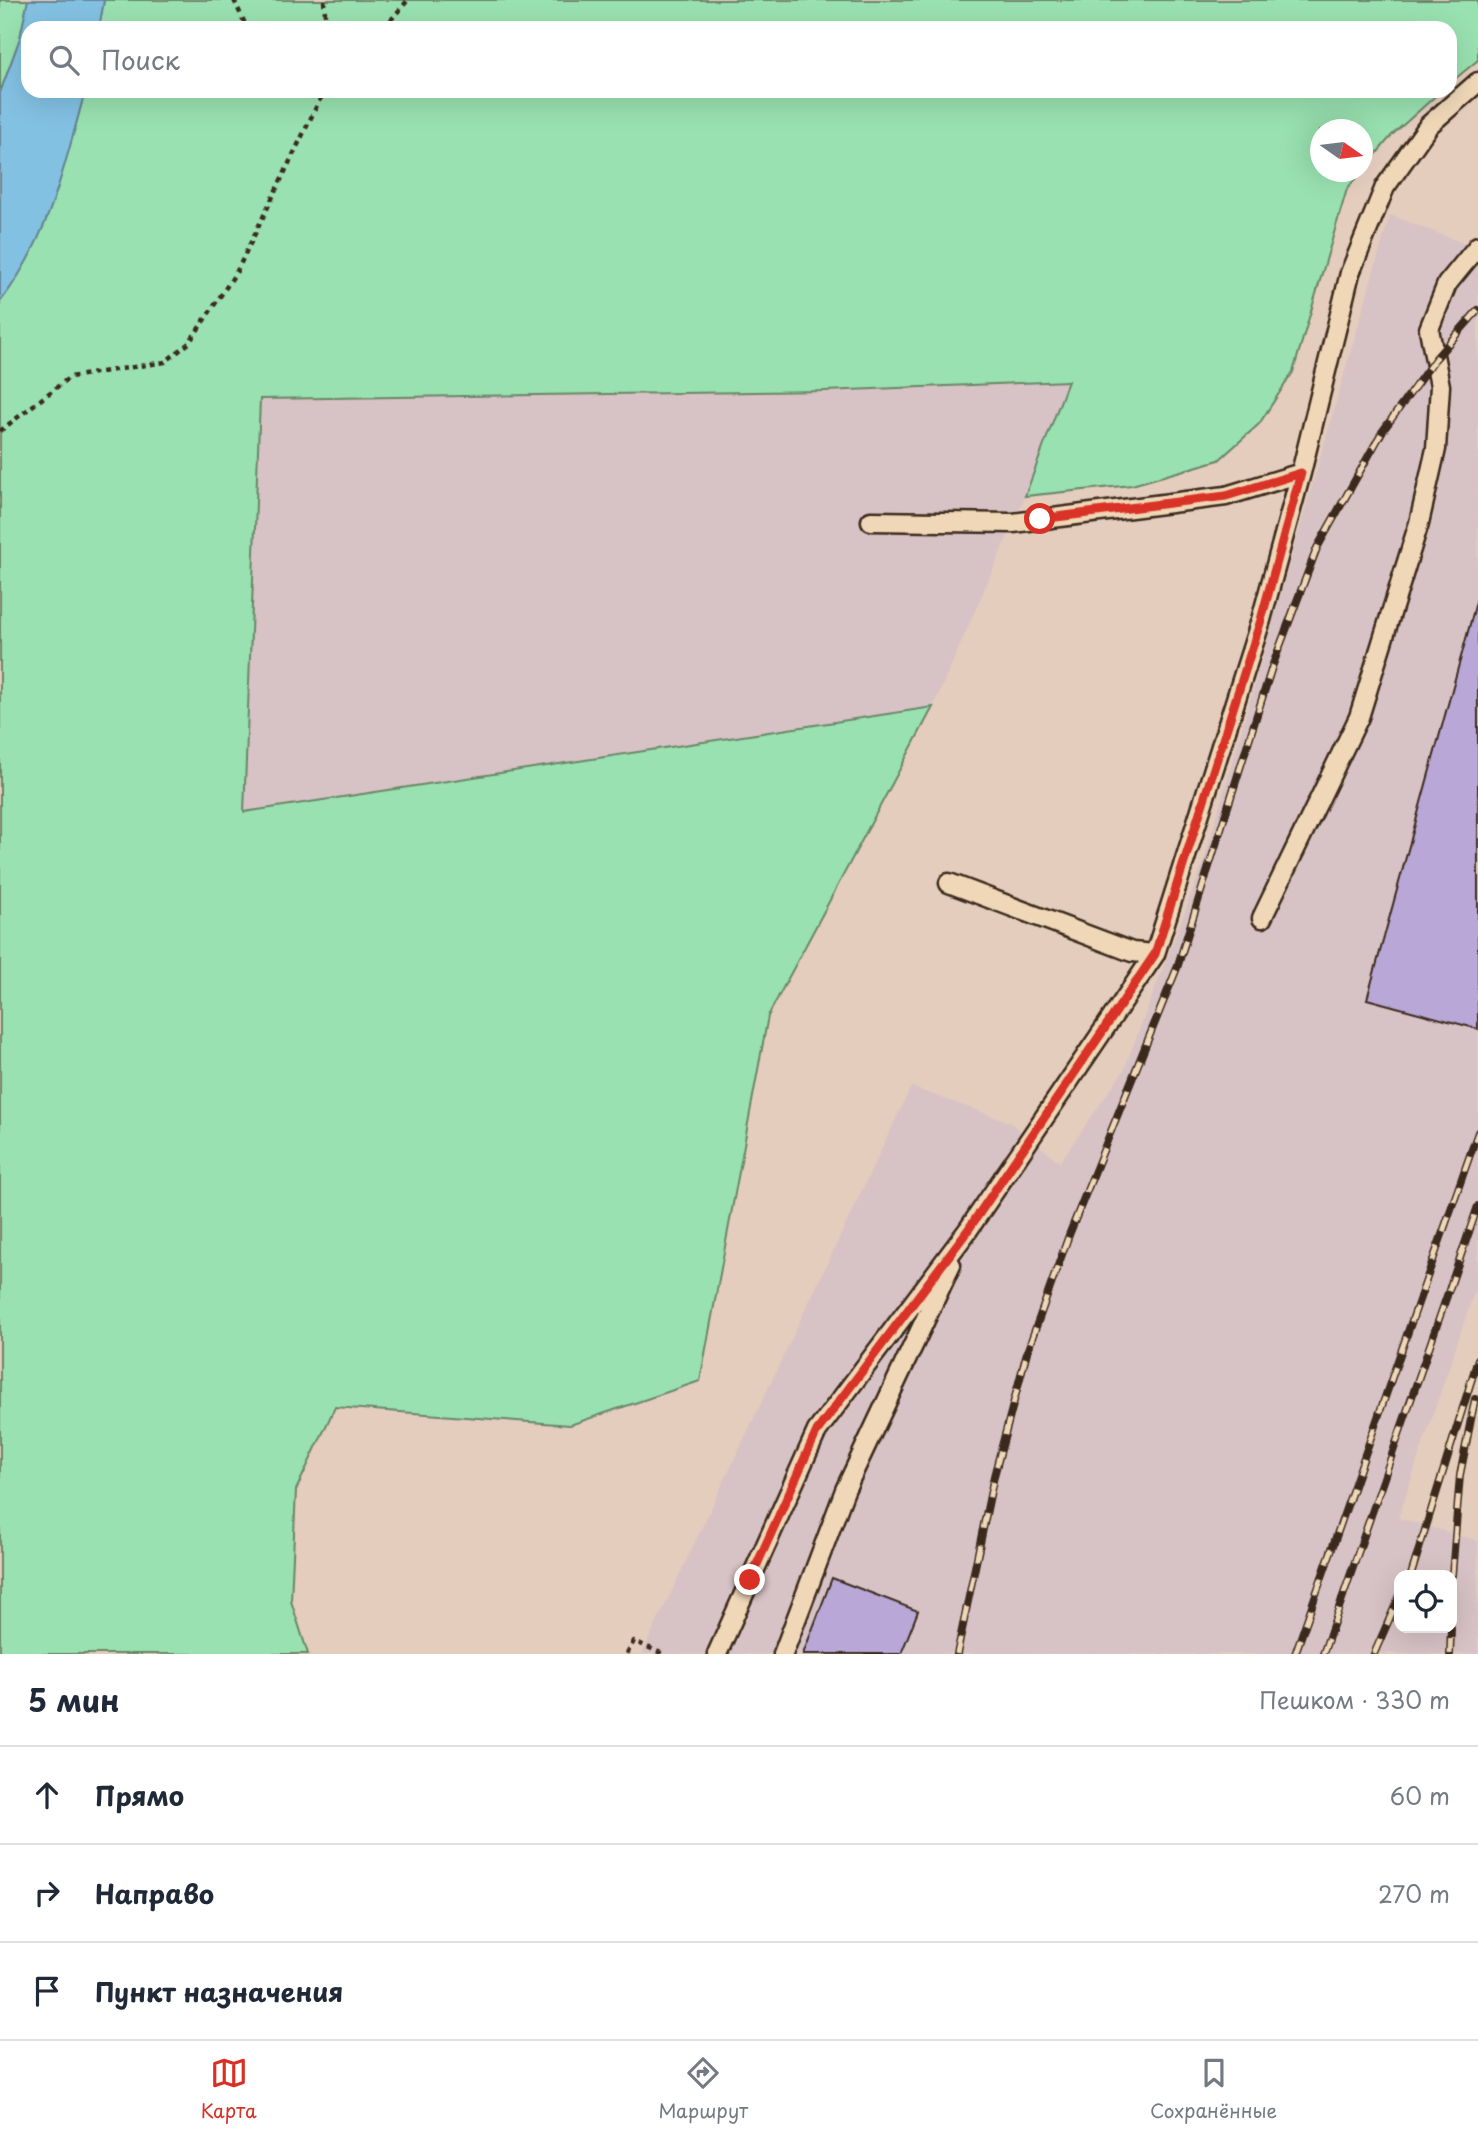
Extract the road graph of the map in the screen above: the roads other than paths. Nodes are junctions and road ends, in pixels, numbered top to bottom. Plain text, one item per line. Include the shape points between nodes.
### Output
1 (1478, 82) edge
2 (1478, 246) edge
3 (1301, 473) junction
4 (872, 521) dead end
5 (949, 883) dead end
6 (1262, 918) dead end
7 (1155, 954) junction
8 (968, 1230) junction
9 (717, 1654) edge
10 (783, 1654) edge

1 - 3 lane via 1429,125 1385,187 1350,273
2 - 6 lane via 1447,284 1429,330 1440,386 1436,449 1419,523 1359,717
3 - 4 lane via 1226,496 1013,523
3 - 7 lane via 1261,620
5 - 7 lane via 1132,952
7 - 8 lane
8 - 9 lane via 817,1431
8 - 10 lane via 845,1490

